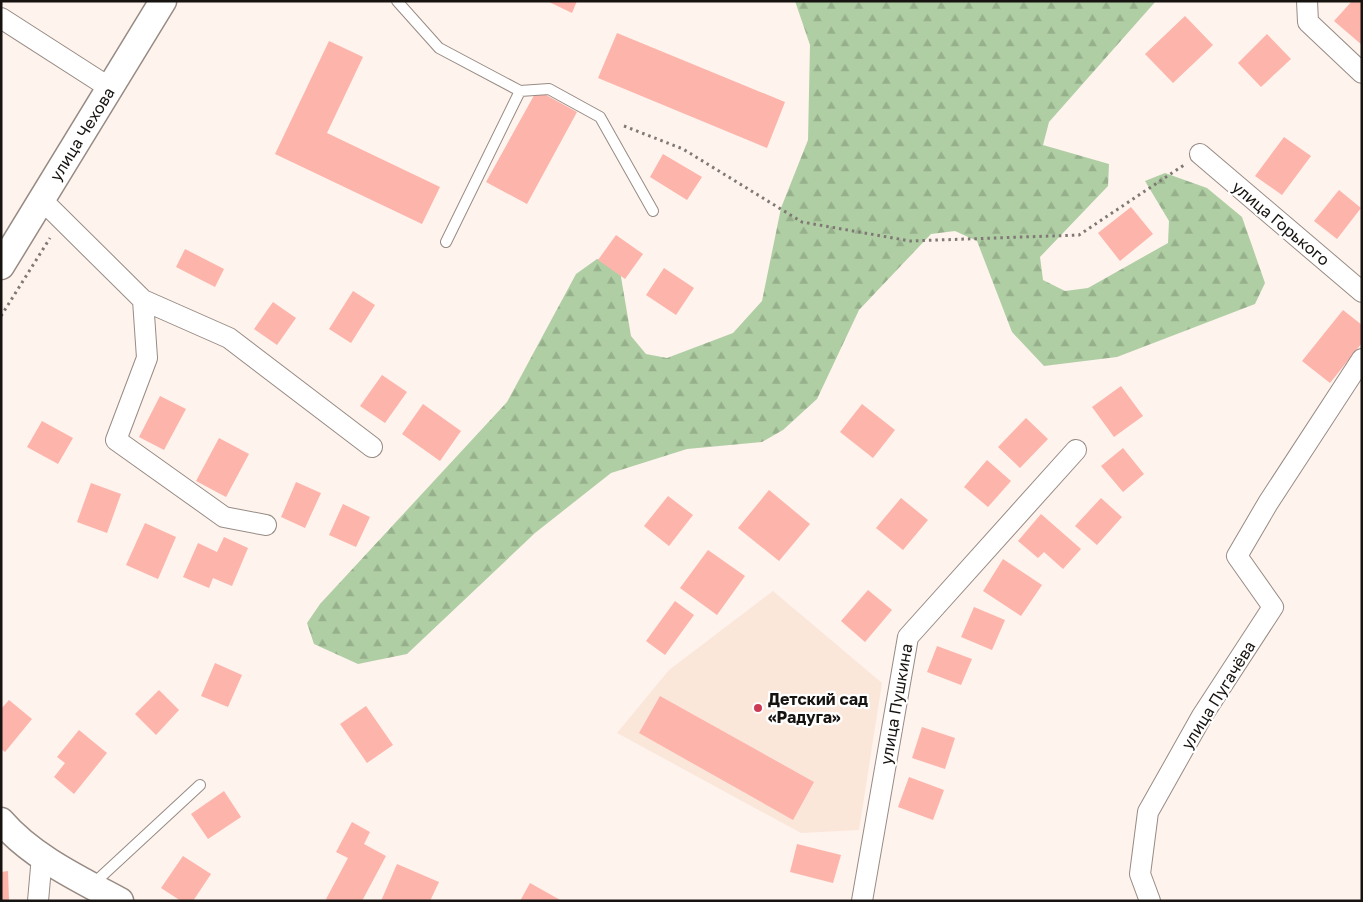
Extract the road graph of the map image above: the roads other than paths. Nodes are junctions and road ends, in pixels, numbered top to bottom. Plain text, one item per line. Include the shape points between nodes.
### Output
1 (163, 1) edge
2 (397, 1) edge
3 (1308, 1) edge
4 (1, 18) edge
5 (1362, 73) edge
6 (110, 88) junction
7 (520, 91) junction
8 (1200, 154) road end
9 (41, 199) junction
10 (653, 211) dead end
11 (446, 242) dead end
12 (1, 266) edge
13 (1362, 292) edge
14 (143, 300) junction
15 (1362, 359) edge
16 (372, 447) dead end
17 (1076, 450) dead end
18 (266, 525) dead end
19 (200, 785) dead end
20 (1, 821) edge
21 (42, 856) junction
22 (91, 886) junction
23 (38, 901) edge
24 (120, 901) edge
25 (862, 901) edge
26 (1150, 901) edge

1 - 6 street, улица Чехова
2 - 7 lane via 439,48
3 - 5 street via 1308,22
4 - 6 street
6 - 9 street, улица Чехова
7 - 10 lane via 549,89 600,117
7 - 11 lane
8 - 13 street, улица Горького
9 - 12 street, улица Чехова
9 - 14 street
14 - 16 street via 229,338
14 - 18 street via 147,358 116,440 224,516
15 - 26 street, улица Пугачёва via 1237,556 1273,607 1202,716 1148,812 1140,874
17 - 25 street, улица Пушкина via 908,637
19 - 22 lane
20 - 21 street via 15,837
21 - 22 street
21 - 23 street
22 - 24 street

